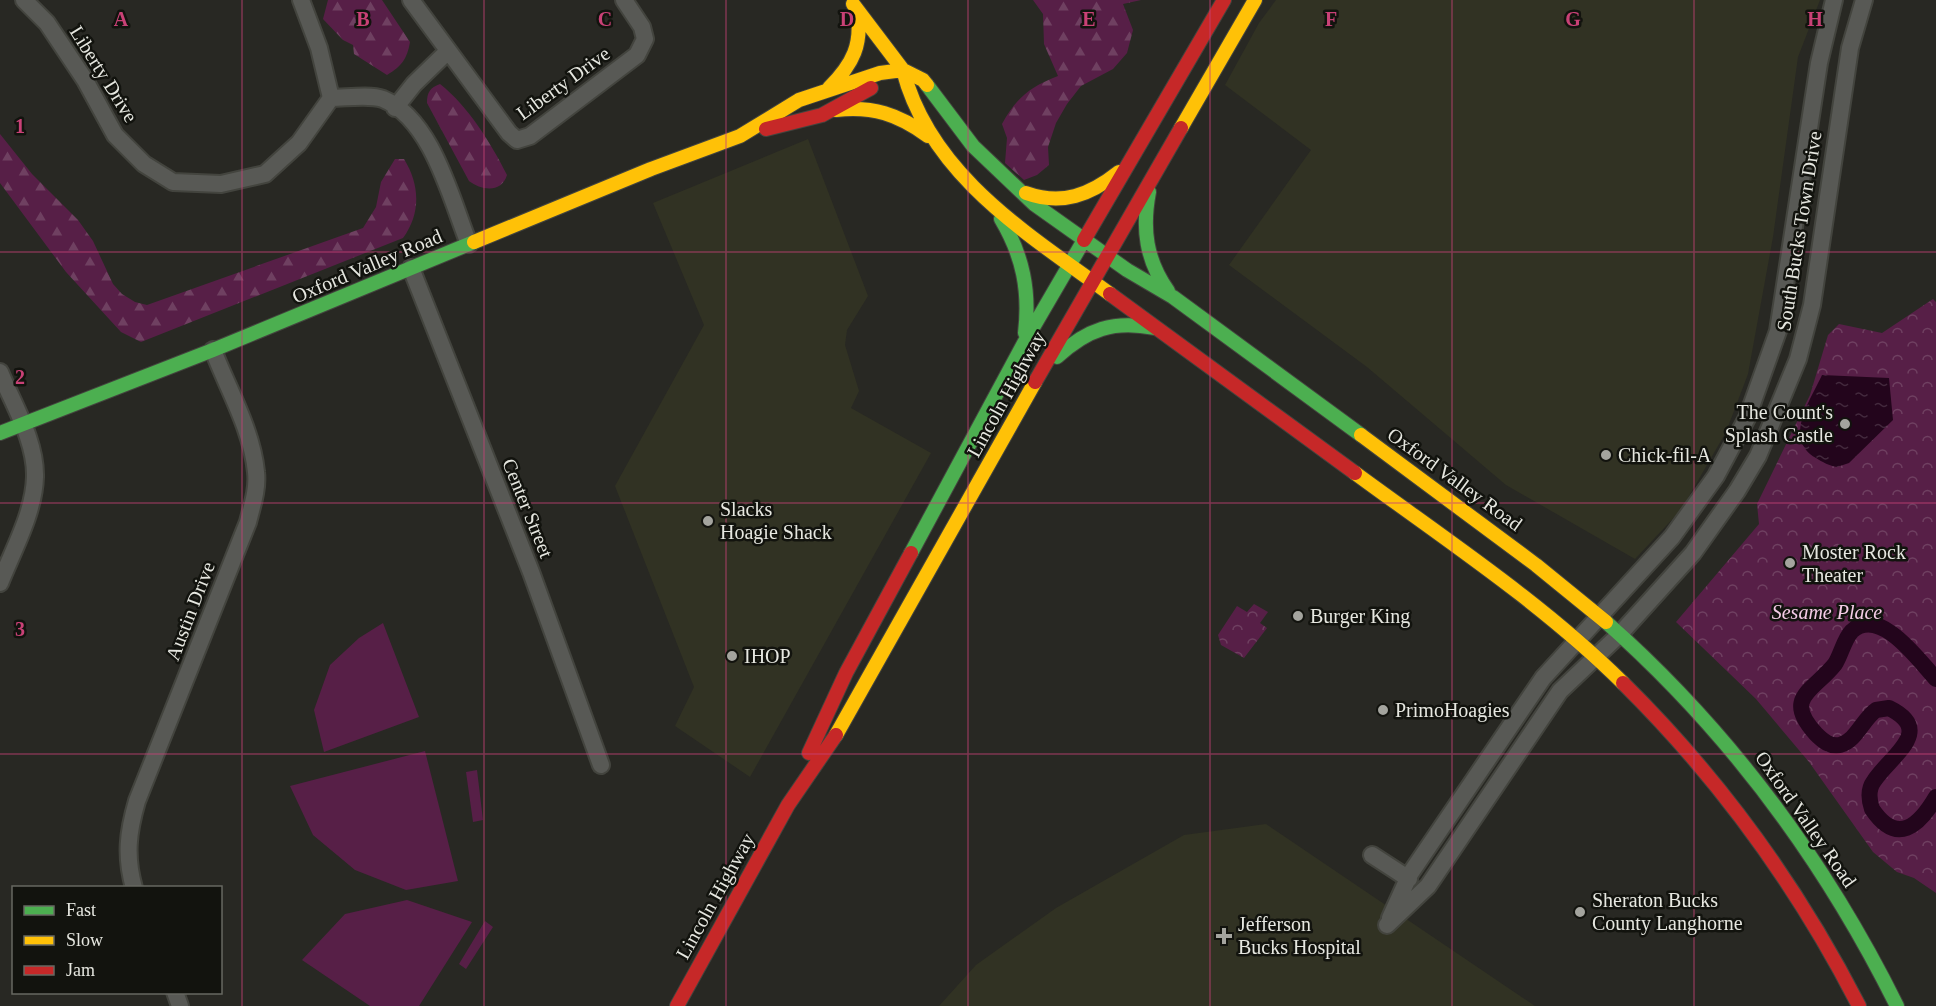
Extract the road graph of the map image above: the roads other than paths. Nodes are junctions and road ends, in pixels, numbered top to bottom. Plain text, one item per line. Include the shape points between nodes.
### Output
1 (24, 0) edge
2 (301, 0) edge
3 (411, 0) edge
4 (624, 0) edge
5 (1224, 0) edge
6 (1255, 0) edge
7 (1834, 0) edge
8 (1864, 0) edge
9 (853, 5) edge
10 (448, 51) junction
11 (903, 70) junction
12 (829, 88) junction
13 (331, 98) junction
14 (395, 108) junction
15 (832, 111) junction
16 (748, 132) junction
17 (934, 141) junction
18 (1127, 166) junction
19 (1151, 180) junction
20 (1011, 185) junction
21 (993, 205) junction
22 (1084, 239) junction
23 (469, 244) junction
24 (1107, 256) junction
25 (1069, 264) junction
26 (411, 268) junction
27 (1092, 280) junction
28 (1173, 297) junction
29 (1159, 329) junction
30 (1024, 343) junction
31 (213, 350) junction
32 (0, 372) edge
33 (1037, 377) junction
34 (22, 425) junction
35 (0, 433) edge
36 (0, 583) edge
37 (1600, 616) junction
38 (1620, 634) junction
39 (1577, 641) junction
40 (1596, 658) junction
41 (601, 765) dead end
42 (788, 805) junction
43 (1372, 855) dead end
44 (1409, 879) junction
45 (134, 886) edge
46 (677, 1006) edge
47 (1858, 1006) edge
48 (1896, 1006) edge

1 - 13 street, Liberty Drive via 47,22 115,135 144,164 173,182 221,184 265,174 299,143
2 - 13 street via 320,48
3 - 10 street, Liberty Drive
4 - 10 street, Liberty Drive via 642,27 645,39 637,55 530,136 517,140
5 - 18 main road, Lincoln Highway
6 - 19 main road, Lincoln Highway
7 - 37 street, South Bucks Town Drive via 1819,63 1772,355 1747,418 1700,500
8 - 38 street, South Bucks Town Drive via 1850,48 1812,305 1786,392 1758,456 1737,491 1693,553
9 - 11 main road
9 - 12 main road via 861,28 857,54
10 - 14 street
11 - 12 main road, Oxford Valley Road
11 - 15 main road, Oxford Valley Road
11 - 17 main road via 907,92
11 - 20 main road, Oxford Valley Road via 923,80 973,146
12 - 16 main road, Oxford Valley Road via 799,100
13 - 14 street via 382,99
14 - 23 street via 410,117 426,138
15 - 16 main road, Oxford Valley Road
15 - 17 main road via 860,107 886,111
16 - 23 main road, Oxford Valley Road
17 - 21 main road
18 - 20 main road via 1091,192 1057,201 1040,199
18 - 22 main road, Lincoln Highway
19 - 24 main road, Lincoln Highway
19 - 28 main road via 1145,210 1146,245 1160,280
20 - 22 main road, Oxford Valley Road
21 - 25 main road
21 - 30 main road via 1012,236 1026,274
22 - 24 main road, Oxford Valley Road
22 - 25 main road, Lincoln Highway
23 - 26 main road, Oxford Valley Road
24 - 27 main road, Lincoln Highway
24 - 28 main road, Oxford Valley Road
25 - 27 main road
25 - 30 main road, Lincoln Highway
26 - 31 main road, Oxford Valley Road
26 - 41 street, Center Street via 531,572
27 - 29 main road
27 - 33 main road, Lincoln Highway
28 - 37 main road, Oxford Valley Road via 1522,553
29 - 33 main road via 1133,323 1097,327 1070,343
29 - 39 main road via 1468,555
30 - 42 main road, Lincoln Highway via 826,711
31 - 34 main road, Oxford Valley Road
31 - 45 street, Austin Drive via 249,439 256,473 255,495 248,522 137,801 127,853
32 - 34 street
33 - 42 main road, Lincoln Highway via 850,711
34 - 35 main road, Oxford Valley Road
34 - 36 street via 35,477 27,513
37 - 38 main road, Oxford Valley Road
37 - 39 street, South Bucks Town Drive
38 - 40 street, South Bucks Town Drive
38 - 48 main road, Oxford Valley Road via 1698,711 1778,808 1848,913
39 - 40 main road
39 - 44 street, South Bucks Town Drive via 1543,678
40 - 44 street, South Bucks Town Drive via 1560,691 1428,886 1387,925
40 - 47 main road via 1673,734 1745,820 1797,895
42 - 46 main road, Lincoln Highway
43 - 44 street

